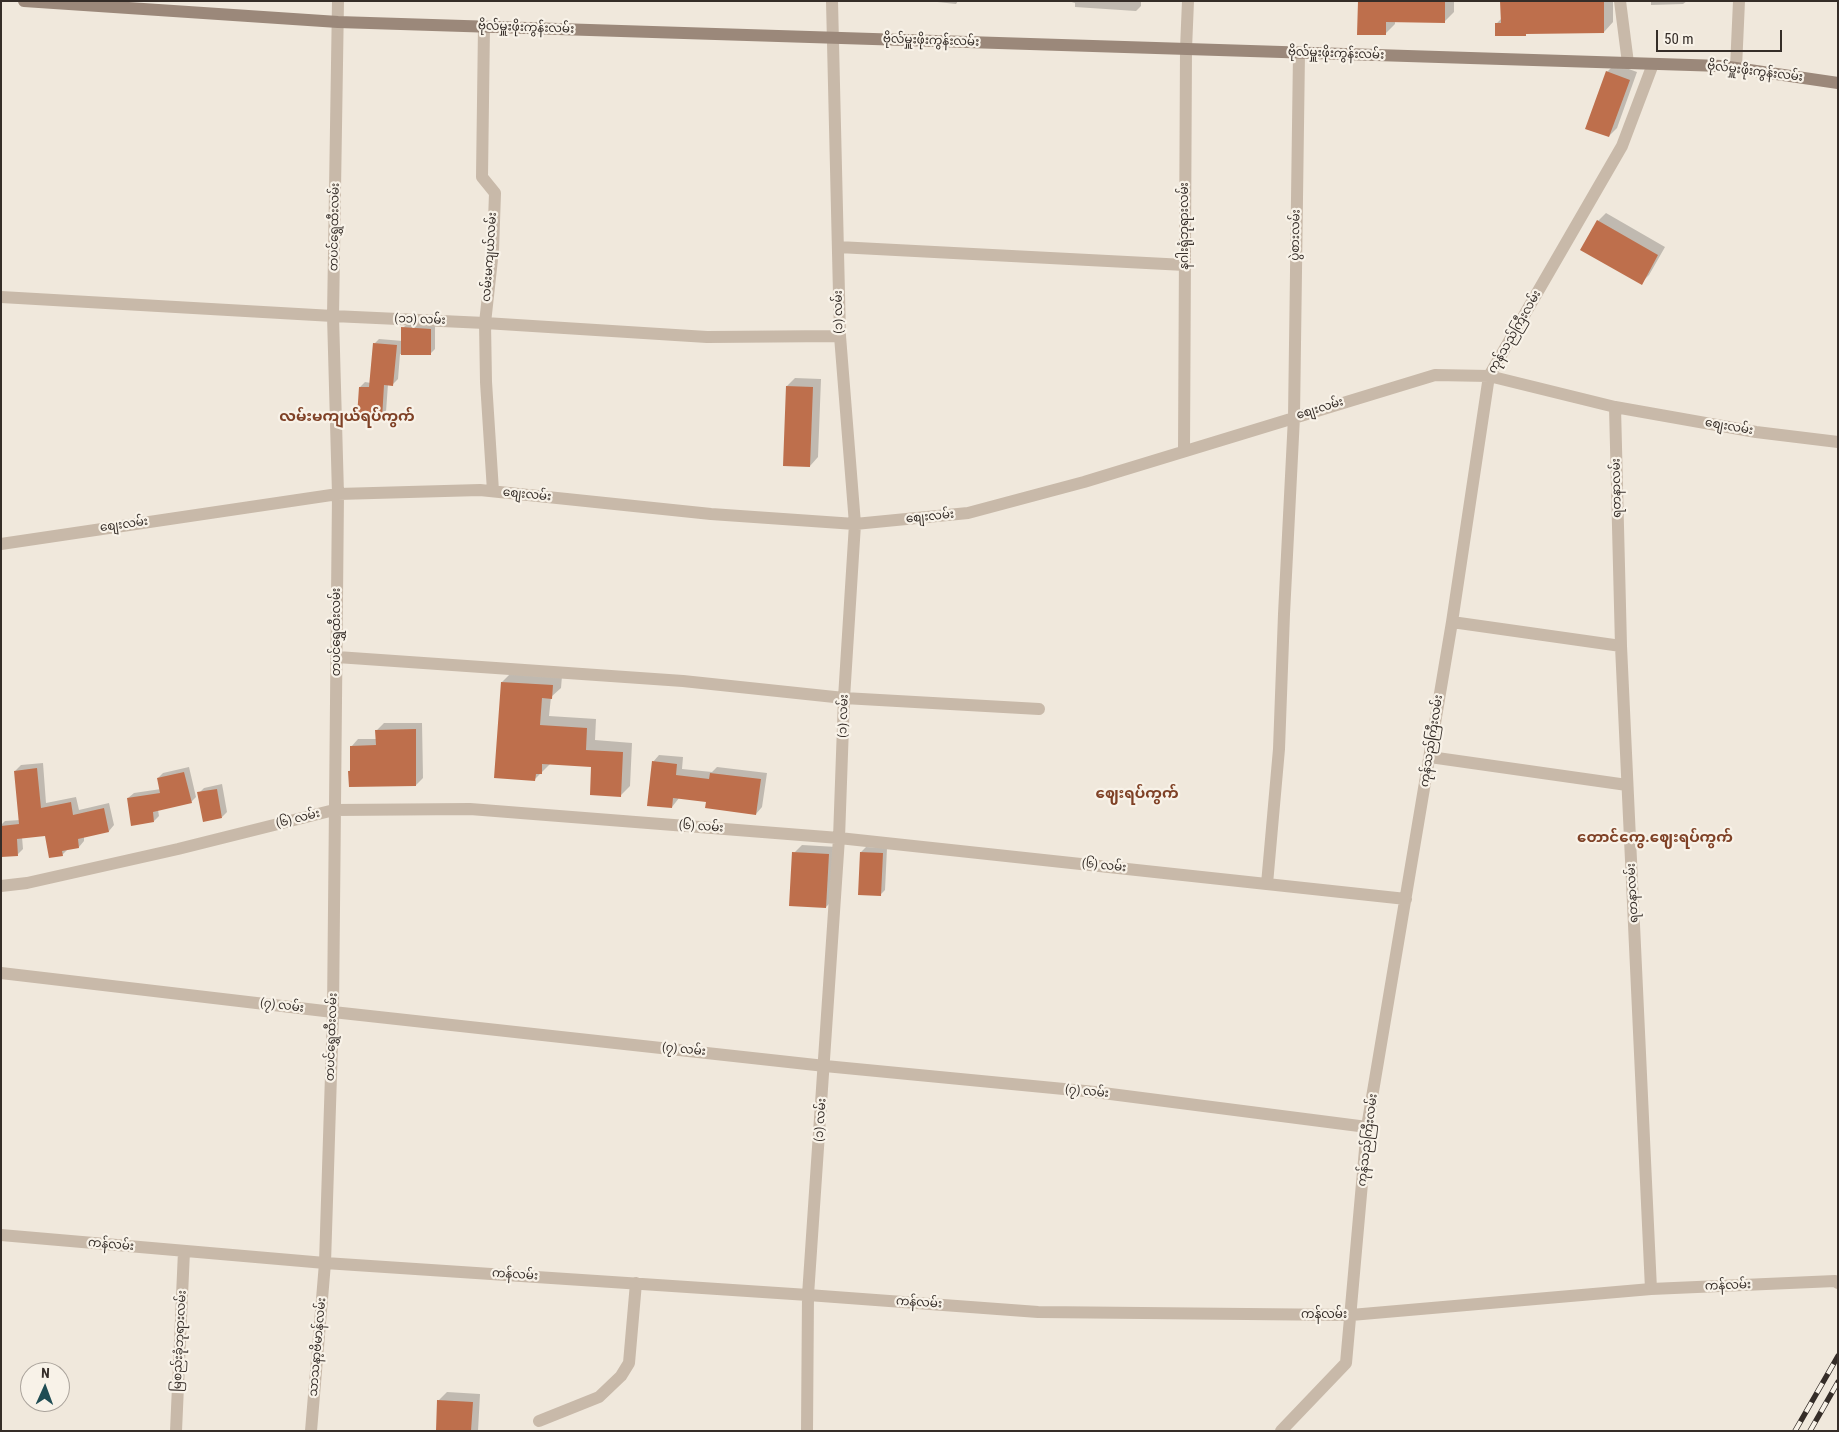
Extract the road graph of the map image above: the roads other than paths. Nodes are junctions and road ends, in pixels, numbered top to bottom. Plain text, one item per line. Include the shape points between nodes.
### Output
1 (24, 1) edge
2 (338, 1) edge
3 (832, 1) edge
4 (1188, 1) edge
5 (1620, 1) edge
6 (1739, 1) edge
7 (338, 22) junction
8 (484, 26) junction
9 (834, 38) junction
10 (1186, 49) junction
11 (1300, 52) junction
12 (1628, 63) junction
13 (1653, 64) junction
14 (1736, 68) junction
15 (1838, 83) edge
16 (838, 247) junction
17 (1185, 265) junction
18 (1, 297) edge
19 (333, 316) junction
20 (485, 323) junction
21 (840, 336) junction
22 (1489, 376) junction
23 (1616, 407) junction
24 (1294, 417) junction
25 (1838, 442) edge
26 (1184, 451) junction
27 (493, 491) junction
28 (338, 494) junction
29 (855, 524) junction
30 (1, 544) edge
31 (1452, 622) junction
32 (1621, 646) junction
33 (337, 657) junction
34 (844, 698) junction
35 (1039, 709) dead end
36 (1430, 757) junction
37 (1627, 785) junction
38 (334, 810) junction
39 (839, 838) junction
40 (1267, 884) junction
41 (1, 886) edge
42 (1406, 898) junction
43 (1, 973) edge
44 (333, 1012) junction
45 (825, 1066) junction
46 (1367, 1127) junction
47 (1, 1235) edge
48 (184, 1251) junction
49 (324, 1262) junction
50 (1838, 1282) edge
51 (636, 1283) junction
52 (1651, 1289) junction
53 (808, 1295) junction
54 (1351, 1315) junction
55 (539, 1421) dead end
56 (176, 1431) edge
57 (311, 1431) edge
58 (807, 1431) edge
59 (1281, 1431) edge

1 - 7 street, ဗိုလ်မှူးဖိုးကွန်းလမ်း
2 - 7 street, တပင်ရွှေထီးလမ်း
3 - 9 street, (၁) လမ်း
4 - 10 street, နဂါးရုံဘုရားလမ်း
5 - 12 street
6 - 14 street
7 - 8 street, ဗိုလ်မှူးဖိုးကွန်းလမ်း
7 - 19 street, တပင်ရွှေထီးလမ်း
8 - 9 street, ဗိုလ်မှူးဖိုးကွန်းလမ်း
8 - 20 street, လမ်းမကျယ်လမ်း via 482,177 495,193
9 - 10 street, ဗိုလ်မှူးဖိုးကွန်းလမ်း
9 - 16 street, (၁) လမ်း
10 - 11 street, ဗိုလ်မှူးဖိုးကွန်းလမ်း
10 - 17 street, နဂါးရုံဘုရားလမ်း
11 - 12 street, ဗိုလ်မှူးဖိုးကွန်းလမ်း
11 - 24 street, ပွဲစားလမ်း
12 - 13 street, ဗိုလ်မှူးဖိုးကွန်းလမ်း
13 - 14 street, ဗိုလ်မှူးဖိုးကွန်းလမ်း
13 - 22 street, ကုန်သည်ကြီးလမ်း via 1622,146
14 - 15 street, ဗိုလ်မှူးဖိုးကွန်းလမ်း
16 - 17 street
16 - 21 street, (၁) လမ်း
17 - 26 street, နဂါးရုံဘုရားလမ်း
18 - 19 street, (၁၁) လမ်း
19 - 20 street, (၁၁) လမ်း
19 - 28 street, တပင်ရွှေထီးလမ်း
20 - 21 street, (၁၁) လမ်း via 707,337
20 - 27 street, လမ်းမကျယ်လမ်း
21 - 29 street, (၁) လမ်း
22 - 23 street, စျေးလမ်း
22 - 24 street, စျေးလမ်း via 1435,375
22 - 31 street, ကုန်သည်ကြီးလမ်း
23 - 25 street, စျေးလမ်း via 1756,432
23 - 32 street, ရတနာလမ်း
24 - 26 street, စျေးလမ်း
24 - 40 street, ပွဲစားလမ်း via 1279,749
26 - 29 street, စျေးလမ်း via 968,513
27 - 28 street, စျေးလမ်း
27 - 29 street, စျေးလမ်း via 711,514
28 - 30 street, စျေးလမ်း
28 - 33 street, တပင်ရွှေထီးလမ်း
29 - 34 street, (၁) လမ်း
31 - 32 street
31 - 36 street, ကုန်သည်ကြီးလမ်း
32 - 37 street, ရတနာလမ်း
33 - 34 street via 683,681
33 - 38 street, တပင်ရွှေထီးလမ်း
34 - 35 street
34 - 39 street, (၁) လမ်း
36 - 37 street
36 - 42 street, ကုန်သည်ကြီးလမ်း
37 - 52 street, ရတနာလမ်း
38 - 39 street, (၆) လမ်း via 470,809
38 - 41 street, (၆) လမ်း via 178,849
38 - 44 street, တပင်ရွှေထီးလမ်း
39 - 40 street, (၆) လမ်း
39 - 45 street, (၁) လမ်း
40 - 42 street, (၆) လမ်း
42 - 46 street, ကုန်သည်ကြီးလမ်း
43 - 44 street, (၇) လမ်း
44 - 45 street, (၇) လမ်း
44 - 49 street, တပင်ရွှေထီးလမ်း
45 - 46 street, (၇) လမ်း via 1095,1092
45 - 53 street, (၁) လမ်း
46 - 54 street, ကုန်သည်ကြီးလမ်း
47 - 48 street, ကန်လမ်း
48 - 49 street, ကန်လမ်း
48 - 56 street, မြစည်းခုံဘုရားလမ်း
49 - 51 street, ကန်လမ်း
49 - 57 street, သာသနာ့ဗိမာန်လမ်း
50 - 52 street, ကန်လမ်း
51 - 53 street, ကန်လမ်း
51 - 55 street via 629,1363 621,1376 599,1397
52 - 54 street, ကန်လမ်း
53 - 54 street, ကန်လမ်း via 1038,1312
53 - 58 street, (၁) လမ်း
54 - 59 street, ကုန်သည်ကြီးလမ်း via 1346,1363

